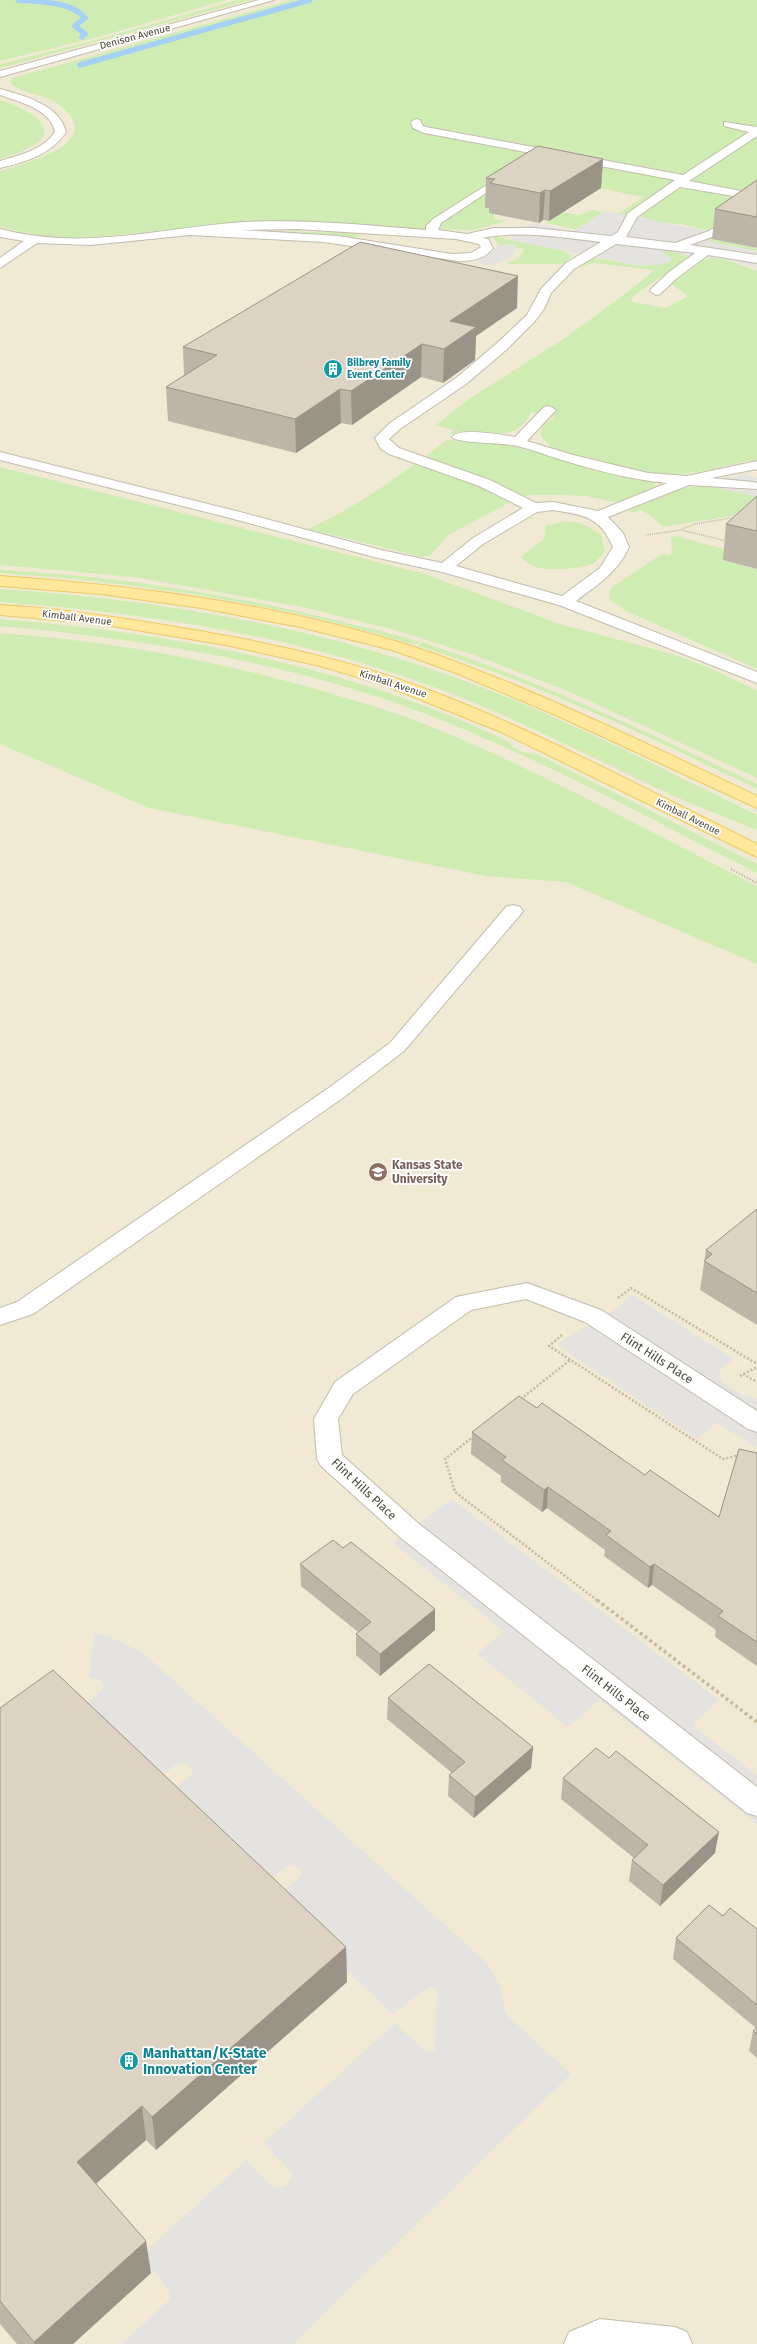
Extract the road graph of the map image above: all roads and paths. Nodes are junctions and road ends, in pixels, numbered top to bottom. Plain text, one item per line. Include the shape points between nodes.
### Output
1 (269, 0) edge
2 (0, 74) edge
3 (0, 92) edge
4 (416, 122) dead end
5 (728, 124) dead end
6 (757, 130) edge
7 (0, 165) edge
8 (682, 181) junction
9 (485, 188) dead end
10 (757, 197) edge
11 (741, 214) edge
12 (189, 231) junction
13 (0, 234) edge
14 (432, 234) junction
15 (470, 237) junction
16 (34, 240) junction
17 (615, 240) junction
18 (676, 246) junction
19 (706, 251) junction
20 (757, 259) edge
21 (0, 264) edge
22 (656, 291) dead end
23 (549, 410) dead end
24 (459, 437) dead end
25 (518, 442) junction
26 (0, 456) edge
27 (757, 465) edge
28 (688, 481) junction
29 (753, 486) dead end
30 (533, 508) junction
31 (599, 516) junction
32 (742, 516) edge
33 (681, 530) junction
34 (640, 535) dead end
35 (730, 542) edge
36 (445, 568) junction
37 (0, 581) edge
38 (565, 602) junction
39 (0, 610) edge
40 (757, 678) edge
41 (757, 804) edge
42 (757, 851) edge
43 (729, 869) dead end
44 (757, 883) edge
45 (513, 911) dead end
46 (631, 1288) dead end
47 (0, 1317) edge
48 (549, 1346) dead end
49 (570, 1360) junction
50 (757, 1364) edge
51 (743, 1373) dead end
52 (757, 1382) edge
53 (520, 1400) edge
54 (757, 1423) edge
55 (476, 1434) edge
56 (743, 1455) edge
57 (757, 1722) edge
58 (757, 1804) edge
59 (581, 2344) edge
60 (675, 2344) edge

1 - 2 street, Denison Avenue
3 - 7 street via 41,106 57,119 60,128 58,136 38,152
4 - 8 street via 418,128 424,130
5 - 6 street
6 - 8 street
8 - 10 street
8 - 17 street via 638,210
9 - 14 street via 437,221 432,226
11 - 18 street via 713,232
12 - 14 street via 275,225
12 - 15 street via 324,238 449,257 473,256 487,249 484,242
12 - 16 street via 89,242
13 - 16 street
14 - 15 street
15 - 17 street via 494,232 519,231
16 - 21 street
17 - 18 street
17 - 30 street via 570,266 545,292 531,318 501,347 461,381 395,426 382,438 383,443 389,448 485,482 514,495
18 - 19 street
19 - 20 street
19 - 22 street
23 - 25 street
24 - 25 street via 498,438
25 - 28 street via 625,473
26 - 36 street via 379,554
27 - 28 street via 725,470
28 - 29 street
28 - 31 street
30 - 31 street via 553,506
30 - 36 street via 478,542
31 - 38 street via 615,533 621,547 617,559
32 - 33 path via 695,524
33 - 34 path
33 - 35 path
36 - 38 street
37 - 41 main road via 103,590 200,604 293,621 398,647 450,664 536,700
38 - 40 street
39 - 42 main road, Kimball Avenue via 103,620 209,637 269,649 413,690 484,718 558,752
43 - 44 path
45 - 47 street via 397,1047 337,1092 25,1308
46 - 50 path
48 - 49 path
49 - 53 path
49 - 56 path via 723,1459
51 - 52 path
54 - 58 street, Flint Hills Place via 593,1316 527,1291 464,1303 344,1388 326,1419 330,1459 410,1531
55 - 57 path via 445,1459 455,1492
59 - 60 street via 600,2336

